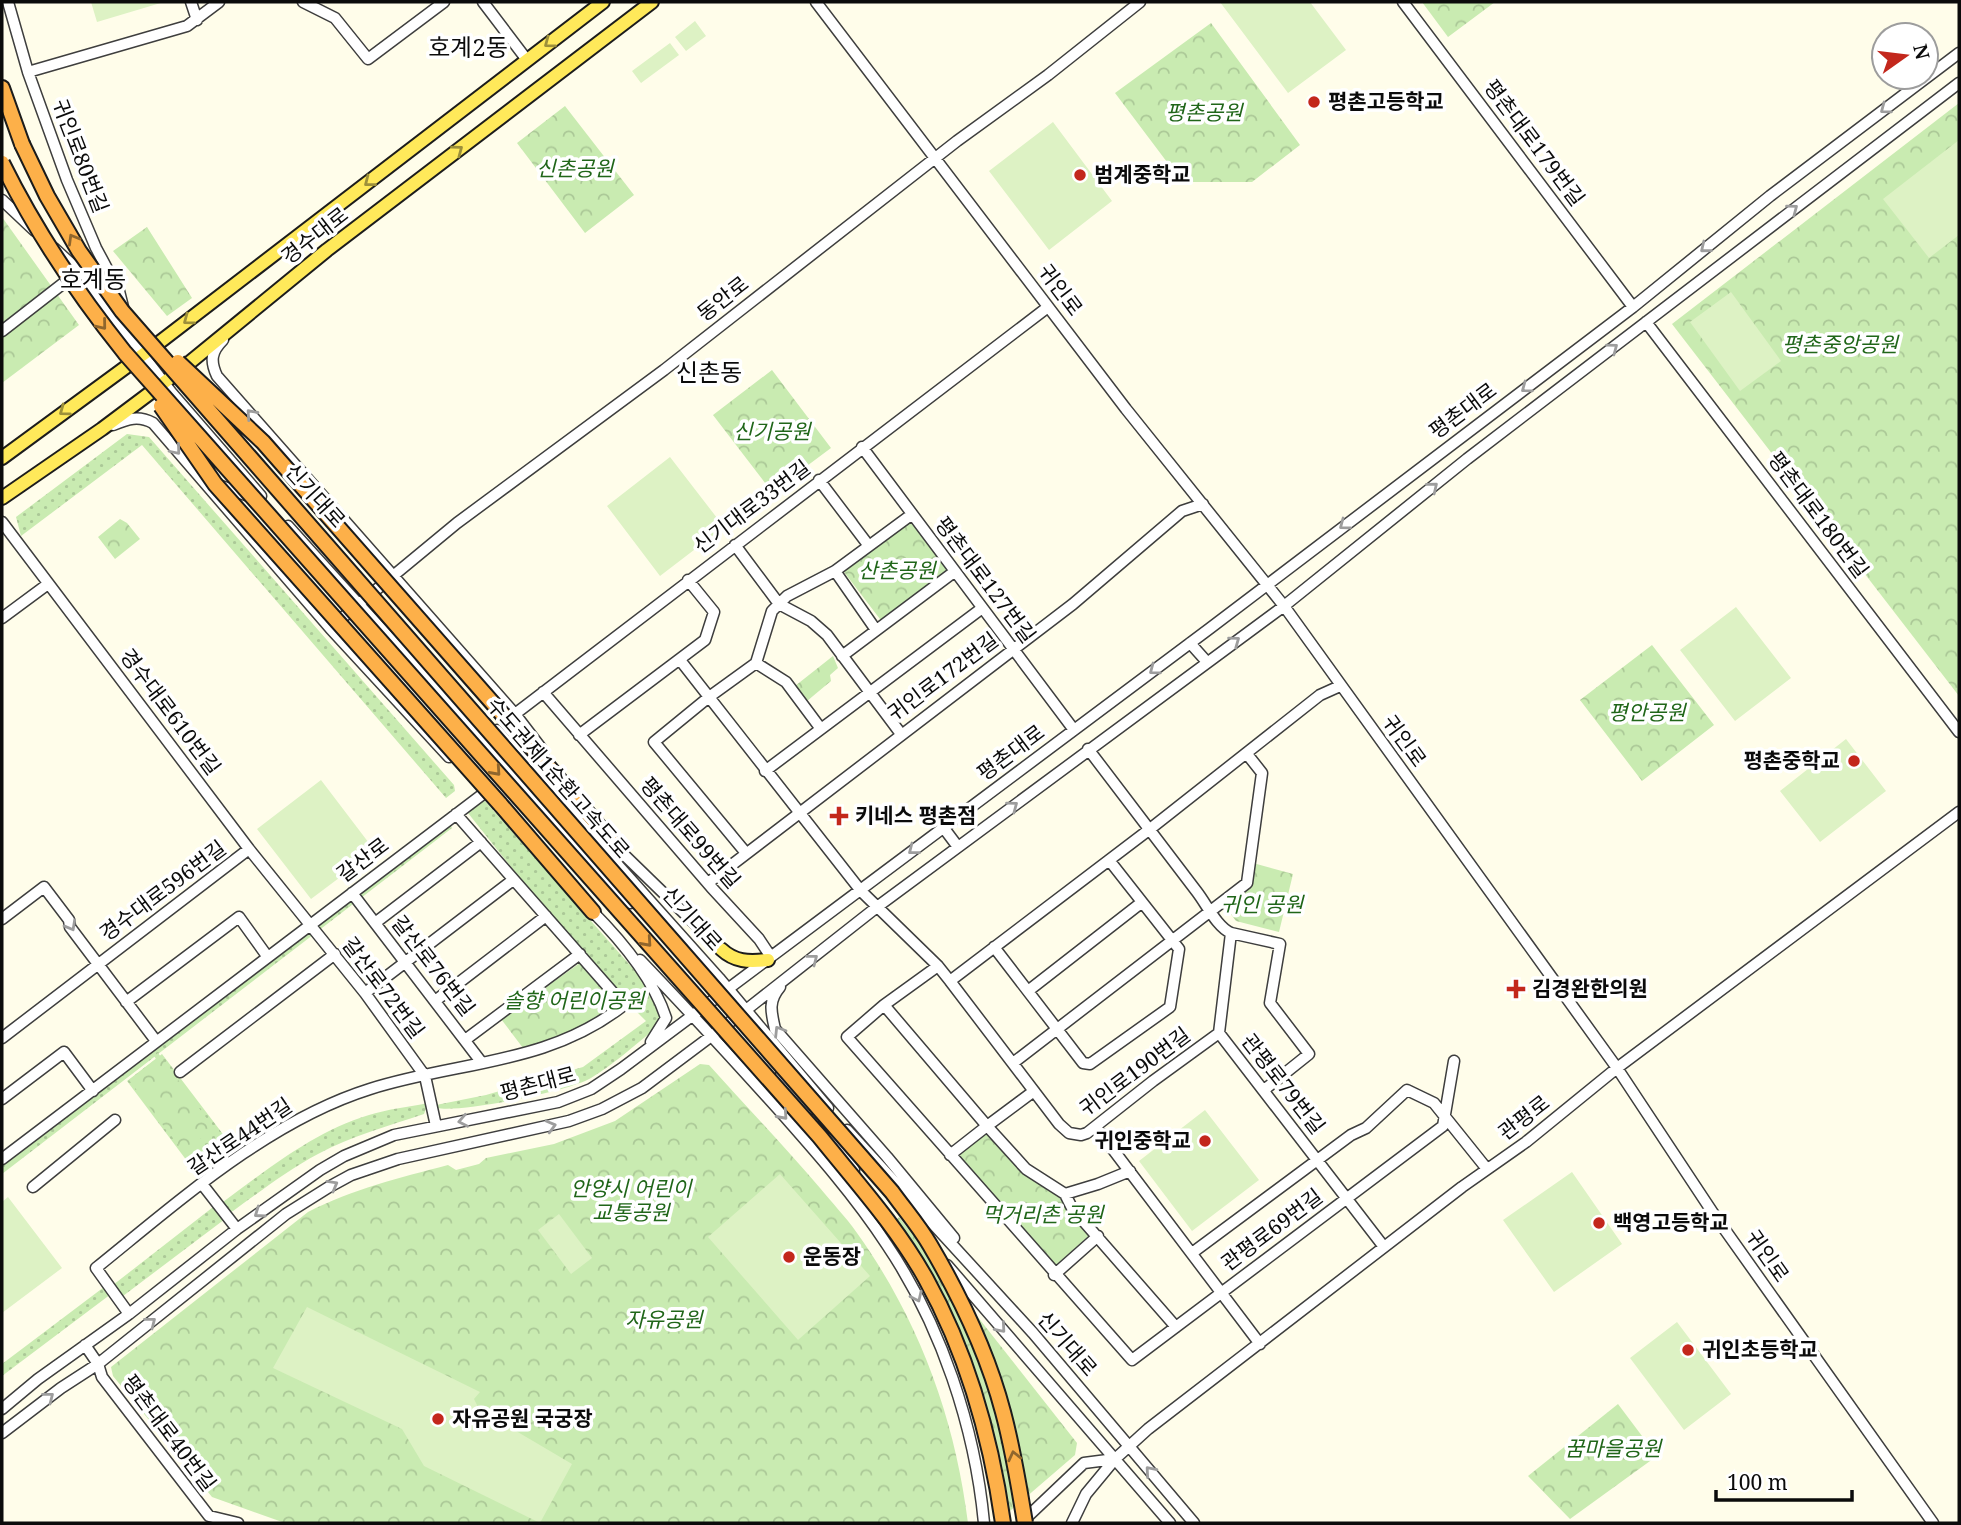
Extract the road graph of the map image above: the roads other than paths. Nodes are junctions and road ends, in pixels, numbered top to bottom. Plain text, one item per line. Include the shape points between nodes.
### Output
1 (8, 2) edge
2 (191, 2) edge
3 (219, 2) edge
4 (444, 2) edge
5 (483, 2) edge
6 (603, 2) edge
7 (652, 2) edge
8 (816, 2) edge
9 (1140, 2) edge
10 (1403, 2) edge
11 (308, 3) edge
12 (197, 20) junction
13 (1959, 53) edge
14 (527, 60) junction
15 (27, 72) junction
16 (1959, 83) edge
17 (2, 88) edge
18 (935, 157) junction
19 (2, 163) edge
20 (2, 200) edge
21 (79, 271) junction
22 (96, 292) junction
23 (1048, 307) junction
24 (1633, 307) junction
25 (249, 313) junction
26 (125, 316) junction
27 (1646, 322) junction
28 (2, 331) edge
29 (156, 345) junction
30 (125, 353) junction
31 (142, 355) junction
32 (178, 372) junction
33 (164, 382) junction
34 (102, 429) junction
35 (862, 447) junction
36 (2, 458) edge
37 (198, 477) junction
38 (819, 480) junction
39 (2, 498) edge
40 (268, 504) junction
41 (1203, 504) junction
42 (911, 515) junction
43 (2, 522) edge
44 (735, 545) junction
45 (869, 546) junction
46 (835, 571) junction
47 (954, 572) junction
48 (394, 575) junction
49 (688, 580) junction
50 (48, 584) junction
51 (1266, 584) junction
52 (374, 591) junction
53 (779, 604) junction
54 (359, 605) junction
55 (1284, 606) junction
56 (981, 609) junction
57 (2, 618) edge
58 (330, 628) junction
59 (876, 630) junction
60 (1190, 643) junction
61 (1012, 649) junction
62 (842, 656) junction
63 (680, 660) junction
64 (1207, 662) junction
65 (756, 663) junction
66 (1340, 687) junction
67 (543, 692) junction
68 (870, 693) junction
69 (709, 696) junction
70 (515, 714) junction
71 (821, 729) junction
72 (1074, 730) junction
73 (1959, 732) edge
74 (901, 734) junction
75 (579, 735) junction
76 (1088, 749) junction
77 (1247, 754) junction
78 (765, 771) junction
79 (483, 794) junction
80 (1959, 811) edge
81 (456, 814) junction
82 (799, 814) junction
83 (943, 827) junction
84 (1150, 830) junction
85 (481, 842) junction
86 (958, 848) junction
87 (249, 849) junction
88 (618, 849) junction
89 (746, 853) junction
90 (1109, 860) junction
91 (513, 880) junction
92 (708, 883) junction
93 (861, 891) junction
94 (352, 893) junction
95 (1141, 903) junction
96 (877, 907) junction
97 (1212, 911) junction
98 (593, 912) junction
99 (546, 916) junction
100 (2, 919) edge
101 (375, 923) junction
102 (310, 924) junction
103 (611, 931) junction
104 (1231, 933) junction
105 (1173, 942) junction
106 (994, 947) junction
107 (721, 949) joint
108 (335, 954) junction
109 (580, 954) junction
110 (267, 956) junction
111 (769, 958) junction
112 (404, 962) junction
113 (99, 964) junction
114 (938, 966) junction
115 (713, 971) junction
116 (789, 977) junction
117 (950, 981) junction
118 (729, 989) junction
119 (1028, 991) junction
120 (365, 993) junction
121 (715, 999) junction
122 (435, 1001) junction
123 (126, 1002) junction
124 (884, 1005) junction
125 (746, 1010) junction
126 (694, 1016) junction
127 (734, 1020) junction
128 (1059, 1030) junction
129 (1219, 1033) junction
130 (712, 1035) junction
131 (2, 1038) edge
132 (465, 1040) junction
133 (156, 1041) junction
134 (640, 1056) junction
135 (1454, 1061) dead end
136 (482, 1063) junction
137 (1013, 1063) junction
138 (1617, 1069) junction
139 (180, 1072) dead end
140 (425, 1076) junction
141 (751, 1079) junction
142 (1264, 1090) junction
143 (93, 1091) junction
144 (1034, 1091) junction
145 (801, 1098) junction
146 (2, 1099) edge
147 (1444, 1113) junction
148 (837, 1119) junction
149 (116, 1120) dead end
150 (436, 1126) junction
151 (987, 1126) junction
152 (1097, 1127) junction
153 (828, 1129) junction
154 (4, 1153) edge
155 (950, 1155) junction
156 (887, 1157) junction
157 (1317, 1160) junction
158 (1487, 1169) junction
159 (1130, 1171) junction
160 (202, 1184) junction
161 (33, 1186) dead end
162 (1065, 1194) junction
163 (1346, 1197) junction
164 (237, 1229) junction
165 (1098, 1236) junction
166 (1384, 1247) junction
167 (1192, 1253) junction
168 (1054, 1275) junction
169 (1221, 1293) junction
170 (129, 1314) junction
171 (1175, 1327) junction
172 (1033, 1333) junction
173 (1261, 1344) junction
174 (85, 1345) junction
175 (97, 1364) junction
176 (2, 1409) edge
177 (2, 1433) edge
178 (1128, 1447) junction
179 (1115, 1459) junction
180 (208, 1520) edge
181 (238, 1523) edge
182 (984, 1523) edge
183 (1003, 1523) edge
184 (1023, 1523) edge
185 (1072, 1523) edge
186 (1170, 1523) edge
187 (1194, 1523) edge
188 (1933, 1523) edge

1 - 15 street, 귀인로80번길
2 - 12 street
3 - 12 street
4 - 11 street via 368,59 335,18
5 - 14 street
6 -> 14 main road, 경수대로
25 -> 7 main road, 경수대로
8 - 18 street, 귀인로
9 - 18 street, 동안로
10 - 24 street, 평촌대로179번길
12 - 15 street
13 -> 24 street, 평촌대로
14 -> 29 main road, 경수대로
15 - 26 street, 귀인로80번길 via 66,180 119,290
27 -> 16 street, 평촌대로
26 -> 17 highway, 수도권제1순환고속도로, bridge via 47,196
18 - 23 street, 귀인로
18 - 48 street, 동안로
19 -> 30 highway, 수도권제1순환고속도로, bridge via 56,261
20 - 21 street
21 - 22 street
21 - 28 street
22 - 26 street, 신기대로
22 - 31 street, 신기대로
23 - 35 street, 신기대로33번길
23 - 41 street, 귀인로
24 -> 51 street, 평촌대로
25 - 32 main road, 경수대로
48 -> 25 street via 217,376 211,364 215,348
26 - 29 street, 신기대로
26 - 88 highway, bridge via 263,442
184 -> 26 highway, 수도권제1순환고속도로, bridge via 1003,1410 982,1352 929,1243 892,1192
55 -> 27 street, 평촌대로
27 - 73 street, 평촌대로180번길
29 - 31 main road, 경수대로
29 - 32 street, 신기대로
30 - 98 highway, bridge via 215,484
30 -> 183 highway, 수도권제1순환고속도로, bridge via 820,1137 884,1216 926,1279 956,1343 980,1412
31 - 33 street, 신기대로
31 -> 36 main road, 경수대로
32 - 33 main road, 경수대로
32 - 52 street, 신기대로
33 - 34 main road, 경수대로
33 - 40 street, 신기대로
34 -> 37 street via 143,418 153,423
34 - 39 main road, 경수대로
35 - 38 street, 신기대로33번길
35 - 42 street
37 - 40 street
37 - 58 street
38 - 44 street, 신기대로33번길
38 - 45 street
40 - 54 street, 신기대로
41 - 51 street, 귀인로
41 - 61 street, 귀인로172번길 via 1182,511 1073,604
42 - 45 street, 평촌대로127번길
42 - 47 street, 평촌대로127번길
43 - 50 street, 경수대로610번길
44 - 49 street, 신기대로33번길
44 - 53 street
45 - 46 street, 평촌대로127번길
46 - 53 street, 평촌대로127번길
46 - 59 street
47 - 56 street, 평촌대로127번길
47 - 59 street
48 - 52 street, 동안로
48 - 70 street
49 - 63 street via 714,612 705,640
49 - 67 street, 신기대로33번길
50 - 57 street
50 - 87 street, 경수대로610번길
51 - 55 street, 귀인로
51 - 60 street, 평촌대로
52 - 54 street, 동안로
52 - 115 street, 신기대로
53 - 62 street via 811,621
53 - 65 street via 772,611
54 - 58 street, 동안로
54 - 121 street, 신기대로
64 -> 55 street, 평촌대로
55 - 66 street, 귀인로
56 - 61 street, 평촌대로127번길
56 - 68 street
58 - 79 street
59 - 62 street
60 - 64 street
60 -> 72 street, 평촌대로
61 - 72 street, 평촌대로127번길
61 - 74 street, 귀인로172번길
62 - 68 street
63 - 69 street, 귀인로190번길
63 - 75 street
64 - 76 street, 평촌대로
65 - 69 street
65 - 71 street via 786,682
66 - 77 street via 1320,695
66 - 138 street, 귀인로
67 - 70 street, 신기대로33번길
67 - 75 street, 평촌대로99번길
68 - 71 street
68 - 74 street
69 - 78 street, 귀인로190번길
69 - 89 street via 654,742
70 - 88 street
71 - 78 street
72 - 83 street, 평촌대로
74 - 82 street, 귀인로172번길
75 - 92 street, 평촌대로99번길
76 - 84 street
86 -> 76 street, 평촌대로
77 - 84 street
77 - 97 street via 1262,773 1247,883
78 - 82 street, 귀인로190번길
79 - 81 street, 갈산로
79 - 98 street
80 - 138 street, 관평로
81 - 85 street
81 - 94 street, 갈산로
82 - 89 street, 귀인로172번길
82 - 93 street, 귀인로190번길
83 - 86 street
83 -> 93 street, 평촌대로
84 - 90 street
84 - 97 street
85 - 91 street
85 - 101 street
86 - 96 street, 평촌대로
87 - 102 street, 경수대로610번길
87 - 113 street, 경수대로596번길
88 - 107 street
88 - 115 street
89 - 92 street, 귀인로172번길
90 - 95 street
90 - 106 street
91 - 99 street
91 - 112 street
92 - 111 street, 평촌대로99번길 via 759,939
93 - 96 street, 귀인로190번길
93 - 111 street, 평촌대로
94 - 101 street, 갈산로76번길
94 - 102 street, 갈산로
95 - 105 street
95 - 119 street
96 - 114 street, 귀인로190번길
116 -> 96 street, 평촌대로
97 - 104 street
97 - 105 street
98 - 103 street
99 - 109 street
99 - 122 street
100 -> 113 street, 경수대로596번길 via 44,887
101 - 112 street, 갈산로76번길
102 - 108 street, 갈산로72번길
102 - 110 street, 갈산로
103 - 126 street
103 - 134 street via 659,996 666,1018
104 - 129 street, 귀인로190번길
104 - 142 street via 1280,944 1270,1003 1309,1054
105 - 128 street
105 - 128 street, 귀인로190번길 via 1179,949 1170,1007 1090,1064 1083,1063
106 - 117 street
106 - 119 street, 귀인로190번길
107 - 111 main road via 733,959 753,962
108 - 120 street, 갈산로72번길
108 - 139 street
109 - 132 street
109 - 136 street, 갈산로44번길 via 624,1005 605,1021 563,1042
110 - 123 street via 239,917
110 - 133 street, 갈산로
111 - 118 street, 평촌대로
112 - 120 street
112 - 122 street, 갈산로76번길
113 - 123 street, 경수대로596번길
113 - 131 street, 경수대로596번길
114 - 117 street, 귀인로190번길
114 - 124 street
115 - 118 street, 신기대로
116 - 125 street, 평촌대로
156 -> 116 street via 775,1029 770,1010 773,996
117 - 137 street, 귀인로190번길
118 - 121 street, 평촌대로
118 - 125 street, 신기대로
119 - 128 street, 귀인로190번길
120 - 140 street, 갈산로72번길
121 - 126 street, 평촌대로
121 - 127 street, 신기대로
122 - 132 street, 갈산로76번길
123 - 133 street, 경수대로596번길
124 - 151 street
124 - 155 street via 847,1037
125 - 127 street, 평촌대로
125 - 148 street, 신기대로
126 - 130 street
126 - 134 street, 평촌대로
127 - 130 street, 평촌대로
127 - 145 street, 신기대로
128 - 137 street
129 - 142 street, 관평로79번길
129 - 152 street, 귀인로190번길
130 - 141 street
175 -> 130 street, 평촌대로 via 286,1214 351,1175 398,1159 543,1128 602,1109 642,1088
132 - 136 street, 갈산로76번길
133 - 143 street, 갈산로
134 -> 150 street, 평촌대로 via 591,1089 558,1102
135 - 147 street
136 - 140 street, 갈산로44번길
137 - 144 street, 귀인로190번길
138 - 158 street, 관평로
138 - 188 street, 귀인로
140 - 150 street
140 - 160 street, 갈산로44번길 via 370,1089 323,1107 281,1129
141 - 145 street
141 -> 182 street via 857,1201 911,1284 961,1408 980,1485
142 - 157 street, 관평로79번길
143 - 146 street via 64,1052
143 - 154 street, 갈산로
144 - 151 street
144 - 152 street, 귀인로190번길 via 1069,1133 1081,1135
145 - 153 street, 신기대로
147 - 157 street, 관평로79번길 via 1407,1090 1366,1128
147 - 158 street
147 - 163 street via 1443,1126
148 - 156 street
148 - 172 street, 신기대로
149 - 161 street
150 -> 164 street, 평촌대로 via 394,1135 344,1156
151 - 155 street
151 - 162 street via 1026,1169
152 - 159 street, 관평로69번길
153 -> 179 street, 신기대로
153 - 183 street via 920,1276 950,1339 974,1405
155 - 168 street
156 - 172 street
157 - 163 street, 관평로79번길
157 - 167 street, 관평로69번길
158 - 166 street, 관평로
159 - 162 street
159 - 167 street, 관평로69번길
160 - 164 street
160 - 170 street, 갈산로44번길 via 96,1268
162 - 165 street
163 - 166 street, 관평로79번길
163 - 169 street, 관평로69번길
164 - 170 street, 평촌대로
165 - 168 street
165 - 171 street
166 - 173 street, 관평로
167 - 169 street, 관평로69번길
168 - 171 street, 관평로69번길 via 1132,1360
169 - 171 street, 관평로69번길
169 - 173 street, 관평로69번길
170 - 174 street, 평촌대로
172 - 178 street, 신기대로
173 - 178 street, 관평로
174 - 175 street, 평촌대로40번길
174 - 176 street, 평촌대로
177 -> 175 street, 평촌대로
175 - 180 street, 평촌대로40번길
178 - 179 street, 관평로
187 -> 178 street, 신기대로
179 - 184 street via 1084,1463
179 - 185 street, 관평로 via 1086,1494
179 - 186 street, 신기대로
180 - 181 street, 평촌대로40번길

